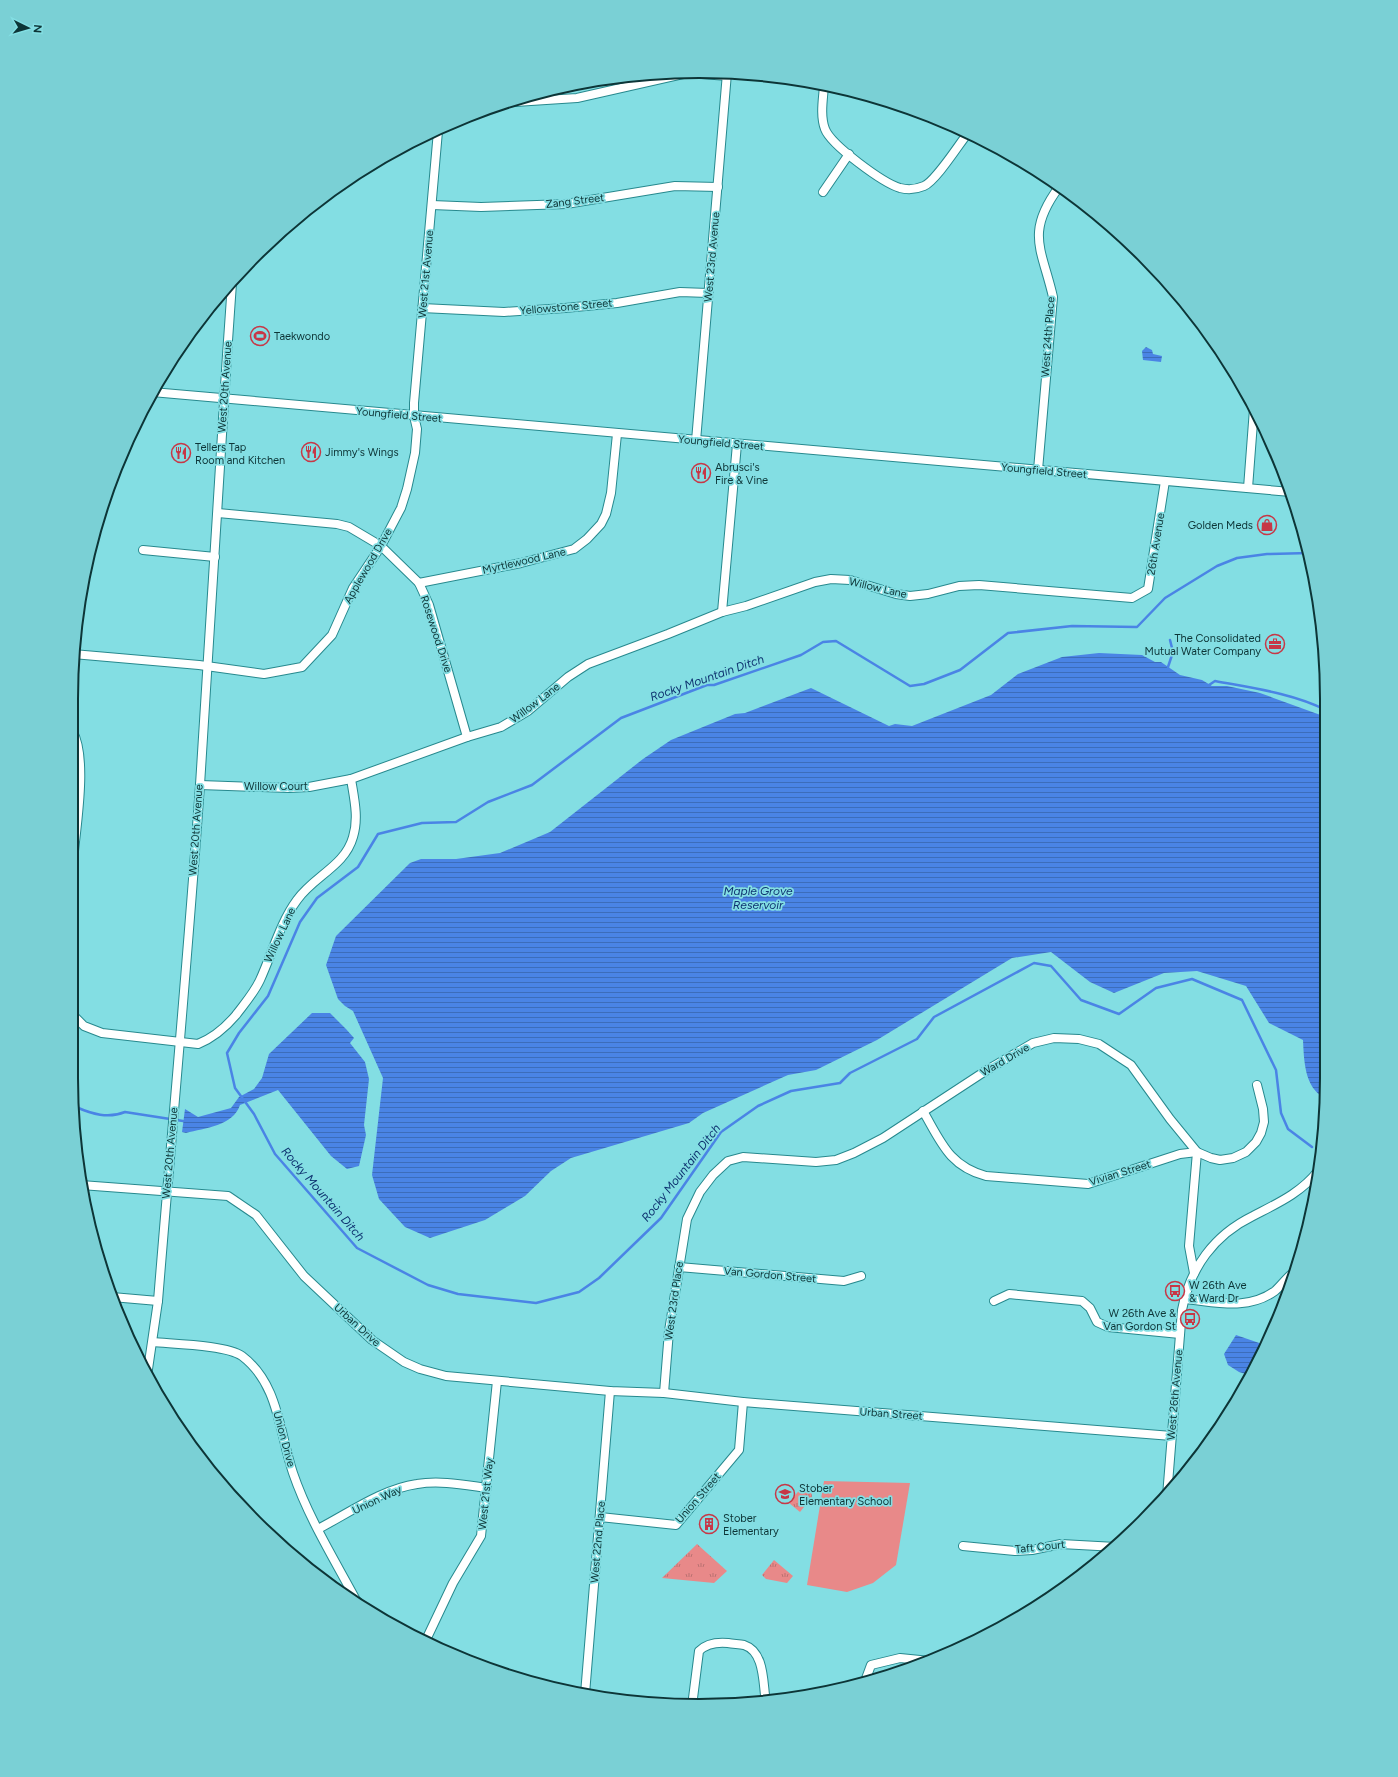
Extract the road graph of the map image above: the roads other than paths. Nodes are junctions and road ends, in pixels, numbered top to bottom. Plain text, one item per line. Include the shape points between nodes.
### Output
1 (661, 79) edge
2 (727, 79) edge
3 (824, 91) edge
4 (531, 101) edge
5 (438, 136) edge
6 (964, 137) edge
7 (848, 154) junction
8 (718, 187) junction
9 (1056, 191) edge
10 (823, 192) dead end
11 (432, 205) junction
12 (231, 291) edge
13 (708, 293) junction
14 (422, 308) junction
15 (159, 393) edge
16 (224, 399) junction
17 (414, 416) junction
18 (1253, 419) edge
19 (617, 434) junction
20 (696, 441) junction
21 (737, 444) junction
22 (1038, 470) junction
23 (1165, 481) junction
24 (1248, 488) junction
25 (1284, 491) edge
26 (218, 513) junction
27 (381, 546) junction
28 (143, 550) dead end
29 (216, 557) junction
30 (419, 583) junction
31 (1132, 598) joint
32 (722, 612) junction
33 (79, 655) edge
34 (206, 667) junction
35 (467, 737) junction
36 (78, 751) edge
37 (351, 779) junction
38 (78, 782) edge
39 (200, 785) junction
40 (78, 1021) edge
41 (179, 1043) junction
42 (1257, 1085) dead end
43 (923, 1111) junction
44 (1197, 1152) junction
45 (1312, 1177) edge
46 (88, 1185) edge
47 (167, 1190) junction
48 (690, 1210) joint
49 (679, 1268) junction
50 (1194, 1272) junction
51 (861, 1276) dead end
52 (1287, 1279) edge
53 (118, 1298) edge
54 (1184, 1299) junction
55 (158, 1301) junction
56 (994, 1301) dead end
57 (1180, 1334) junction
58 (153, 1342) junction
59 (149, 1366) edge
60 (497, 1381) junction
61 (610, 1391) junction
62 (664, 1393) junction
63 (743, 1402) junction
64 (1172, 1436) junction
65 (1168, 1485) edge
66 (487, 1488) junction
67 (600, 1517) junction
68 (318, 1530) junction
69 (963, 1546) dead end
70 (1106, 1546) edge
71 (352, 1593) edge
72 (428, 1637) edge
73 (915, 1660) edge
74 (867, 1676) edge
75 (585, 1688) edge
76 (766, 1694) dead end
77 (693, 1699) edge

1 - 4 street via 577,98
2 - 8 street, West 23rd Avenue
3 - 7 street via 825,128 830,138
5 - 11 street, West 21st Avenue
6 - 7 street via 931,182 914,189 902,189 892,185
7 - 10 street
8 - 11 street, Zang Street via 676,186 566,204 481,207
8 - 13 street, West 23rd Avenue
9 - 22 street, West 24th Place via 1048,204 1038,231 1038,244 1053,297
11 - 14 street, West 21st Avenue
12 - 16 street, West 20th Avenue
13 - 14 street, Yellowstone Street via 680,292 573,308 504,312
13 - 20 street, West 23rd Avenue
14 - 17 street, West 21st Avenue
15 - 16 street, Youngfield Street
16 - 17 street, Youngfield Street
16 - 26 street, West 20th Avenue
17 - 19 street, Youngfield Street
17 - 27 street, Applewood Drive via 417,429 415,452 407,489 401,508
18 - 24 street
19 - 20 street, Youngfield Street
19 - 30 street, Myrtlewood Lane via 611,493 606,514 601,524 574,550
20 - 21 street, Youngfield Street
21 - 22 street, Youngfield Street
21 - 32 street
22 - 23 street, Youngfield Street
23 - 24 street, Youngfield Street
23 - 31 street, 26th Avenue via 1151,580 1148,589
24 - 25 street, Youngfield Street
26 - 27 street, Rosewood Drive via 337,524 349,527
26 - 29 street, West 20th Avenue
27 - 30 street, Rosewood Drive
27 - 34 street, Applewood Drive via 357,582 332,635 302,667 264,674
28 - 29 street
29 - 34 street, West 20th Avenue
30 - 35 street, Rosewood Drive via 429,605
31 - 32 street, Willow Lane via 979,585 959,586 910,596 860,582 831,580 814,582
32 - 35 street, Willow Lane via 588,664 568,677 528,711 501,727
33 - 34 street, Applewood Drive
34 - 39 street, West 20th Avenue
35 - 37 street, Willow Lane
36 - 38 street
37 - 39 street, Willow Court via 302,788
37 - 41 street, Willow Lane via 356,819 353,837 346,852 335,866 306,889 290,910 260,981 250,998 227,1025 209,1040 198,1044
39 - 41 street, West 20th Avenue
40 - 41 street, Willow Lane via 84,1026 102,1033
41 - 47 street, West 20th Avenue
42 - 44 street, Vivian Street via 1264,1122 1256,1142 1246,1152 1233,1158 1220,1160
43 - 44 street, Vivian Street via 950,1155 960,1165 986,1176 1088,1184 1180,1154
43 - 44 street, Ward Drive via 1033,1043 1054,1038 1079,1039 1099,1044 1131,1064
43 - 48 street, Ward Drive via 884,1138 836,1160 816,1162 743,1157 728,1161 713,1175
44 - 50 street via 1189,1246
45 - 50 street, West 26th Avenue via 1291,1196 1241,1222 1224,1234 1210,1247
46 - 47 street, Urban Drive
47 - 55 street, West 20th Avenue
47 - 60 street, Urban Drive via 228,1196 256,1215 304,1276 372,1340 404,1362 446,1376
48 - 49 street, West 23rd Place
49 - 51 street, Van Gordon Street via 844,1281
49 - 62 street, West 23rd Place via 668,1331
50 - 54 street, West 26th Avenue
52 - 54 street via 1275,1290 1255,1302 1237,1304
53 - 55 street
54 - 57 street, West 26th Avenue
55 - 58 street, West 20th Avenue
56 - 57 street via 1009,1294 1082,1301 1090,1308 1097,1322 1108,1327
57 - 64 street, West 26th Avenue
58 - 59 street, West 20th Avenue
58 - 68 street, Union Drive via 222,1349 240,1355 256,1368 271,1393 293,1473
60 - 61 street, Urban Drive
60 - 66 street, West 21st Way
61 - 62 street, Urban Street
61 - 67 street, West 22nd Place
62 - 63 street, Urban Street
63 - 64 street, Urban Street
63 - 67 street, Union Street via 739,1450 676,1526
64 - 65 street, West 26th Avenue
66 - 68 street, Union Way via 451,1483 418,1483 376,1498
66 - 72 street, West 21st Way via 481,1536 453,1583
67 - 75 street, West 22nd Place
68 - 71 street, Union Drive
69 - 70 street, Taft Court via 1015,1551 1061,1544
73 - 74 street via 900,1658 871,1665
76 - 77 street via 760,1664 750,1648 743,1645 713,1643 699,1650

